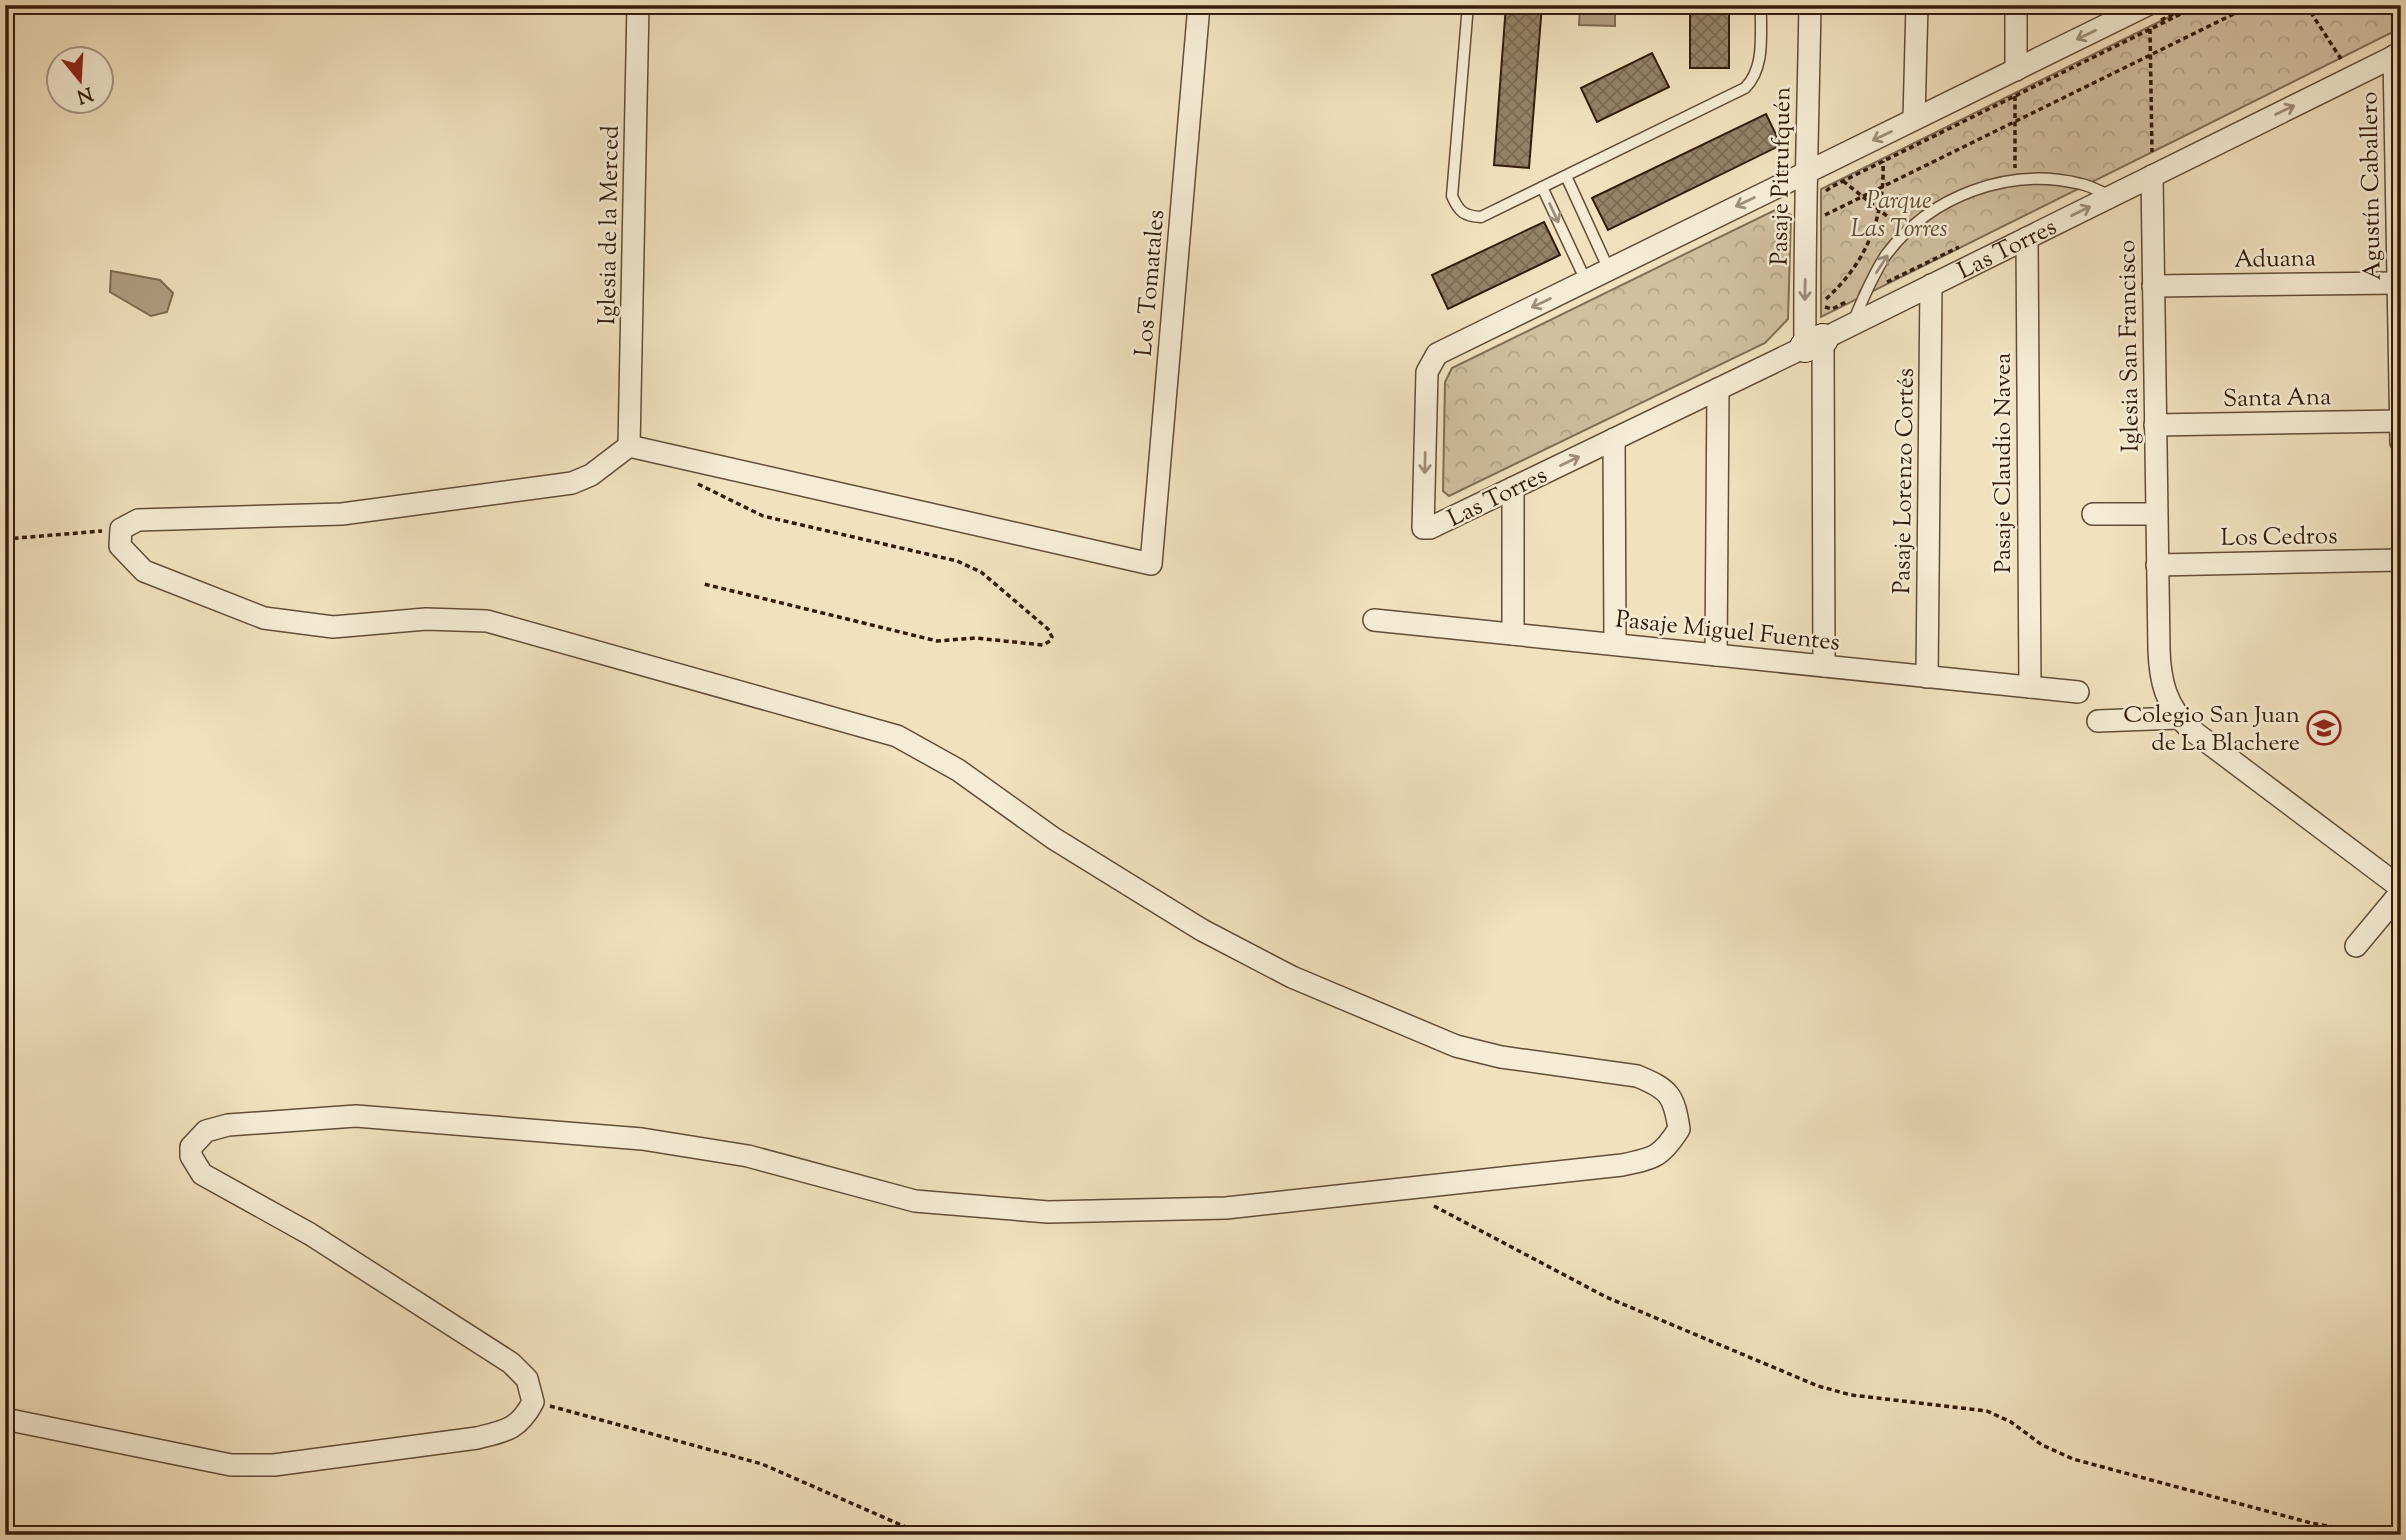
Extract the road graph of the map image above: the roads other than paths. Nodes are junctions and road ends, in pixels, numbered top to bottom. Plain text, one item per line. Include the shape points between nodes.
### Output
1 (638, 5) edge
2 (1199, 5) edge
3 (1468, 5) edge
4 (1761, 5) edge
5 (1810, 5) edge
6 (1917, 5) edge
7 (2016, 5) edge
8 (2147, 5) edge
9 (2398, 54) edge
10 (2016, 70) junction
11 (1914, 119) junction
12 (2398, 164) edge
13 (1807, 172) junction
14 (1566, 176) junction
15 (2152, 176) junction
16 (1542, 187) junction
17 (2112, 196) junction
18 (2027, 238) junction
19 (1609, 270) junction
20 (1586, 281) junction
21 (2398, 283) junction
22 (1931, 285) junction
23 (2153, 286) junction
24 (2400, 313) edge
25 (1852, 325) junction
26 (1816, 334) junction
27 (1718, 390) junction
28 (2400, 421) edge
29 (2155, 425) junction
30 (1614, 439) junction
31 (2401, 440) edge
32 (629, 446) junction
33 (1513, 488) junction
34 (2093, 514) dead end
35 (2157, 514) junction
36 (2401, 560) edge
37 (2157, 565) junction
38 (1374, 620) dead end
39 (1513, 634) junction
40 (1615, 645) junction
41 (1716, 655) junction
42 (1824, 666) junction
43 (1927, 677) junction
44 (2030, 687) junction
45 (2078, 692) dead end
46 (2173, 711) junction
47 (2098, 721) dead end
48 (2401, 890) edge
49 (2356, 946) dead end
50 (5, 1419) edge

1 - 32 street, Iglesia de la Merced
2 - 32 street, Los Tomatales via 1151,565
3 - 16 lane via 1452,196 1459,211 1481,217
4 - 14 lane via 1759,64 1745,88
5 - 13 street, Pasaje Pitrufquén
6 - 11 street
7 - 10 street
8 -> 10 street, Las Torres
9 - 12 street, Agustín Caballero
15 -> 9 street, Las Torres
10 - 11 street, Las Torres
11 -> 13 street, Las Torres
12 - 21 street, Agustín Caballero
13 -> 19 street, Las Torres
13 -> 26 street, Pasaje Pitrufquén
14 - 16 lane
14 - 19 lane
15 - 17 street, Las Torres
15 - 23 street, Iglesia San Francisco
16 -> 20 lane
18 -> 17 street, Las Torres
25 -> 17 lane via 1879,267 1907,232 1955,198 2015,180 2067,181
18 - 22 street, Las Torres
18 - 44 street, Pasaje Claudio Navea
19 - 20 street, Las Torres
20 -> 33 street, Las Torres via 1437,354 1427,372 1423,528
21 - 23 street, Aduana
21 - 24 street, Agustín Caballero
22 - 25 street, Las Torres
22 - 43 street, Pasaje Lorenzo Cortés
23 - 29 street, Iglesia San Francisco
24 - 28 street, Agustín Caballero
25 - 26 street, Las Torres
26 - 27 street, Las Torres
26 - 42 street, Pasaje Pitrufquén
27 - 30 street, Las Torres
27 - 41 street
28 - 29 street, Santa Ana
28 - 31 street, Agustín Caballero
29 - 35 street, Iglesia San Francisco
33 -> 30 street, Las Torres
30 - 40 street
32 - 50 street via 591,475 572,483 342,514 138,520 121,529 120,546 144,570 264,618 333,627 426,619 487,621 897,736 958,770 1053,838 1190,923 1292,977 1456,1046 1637,1076 1658,1084 1675,1102 1679,1129 1666,1149 1646,1160 1622,1165 1226,1208 1048,1212 915,1201 748,1156 642,1139 356,1116 228,1125 206,1131 191,1147 202,1174 310,1234 511,1363 527,1379 533,1402 523,1420 477,1437 274,1465 231,1465
33 - 39 street
34 - 35 street
35 - 37 street, Iglesia San Francisco
36 - 37 street, Los Cedros
37 - 46 street, Iglesia San Francisco via 2160,672
38 - 39 street, Pasaje Miguel Fuentes
39 - 40 street, Pasaje Miguel Fuentes
40 - 41 street, Pasaje Miguel Fuentes
41 - 42 street, Pasaje Miguel Fuentes
42 - 43 street, Pasaje Miguel Fuentes
43 - 44 street, Pasaje Miguel Fuentes
44 - 45 street, Pasaje Miguel Fuentes
46 - 47 street
46 - 48 street
48 - 49 street

